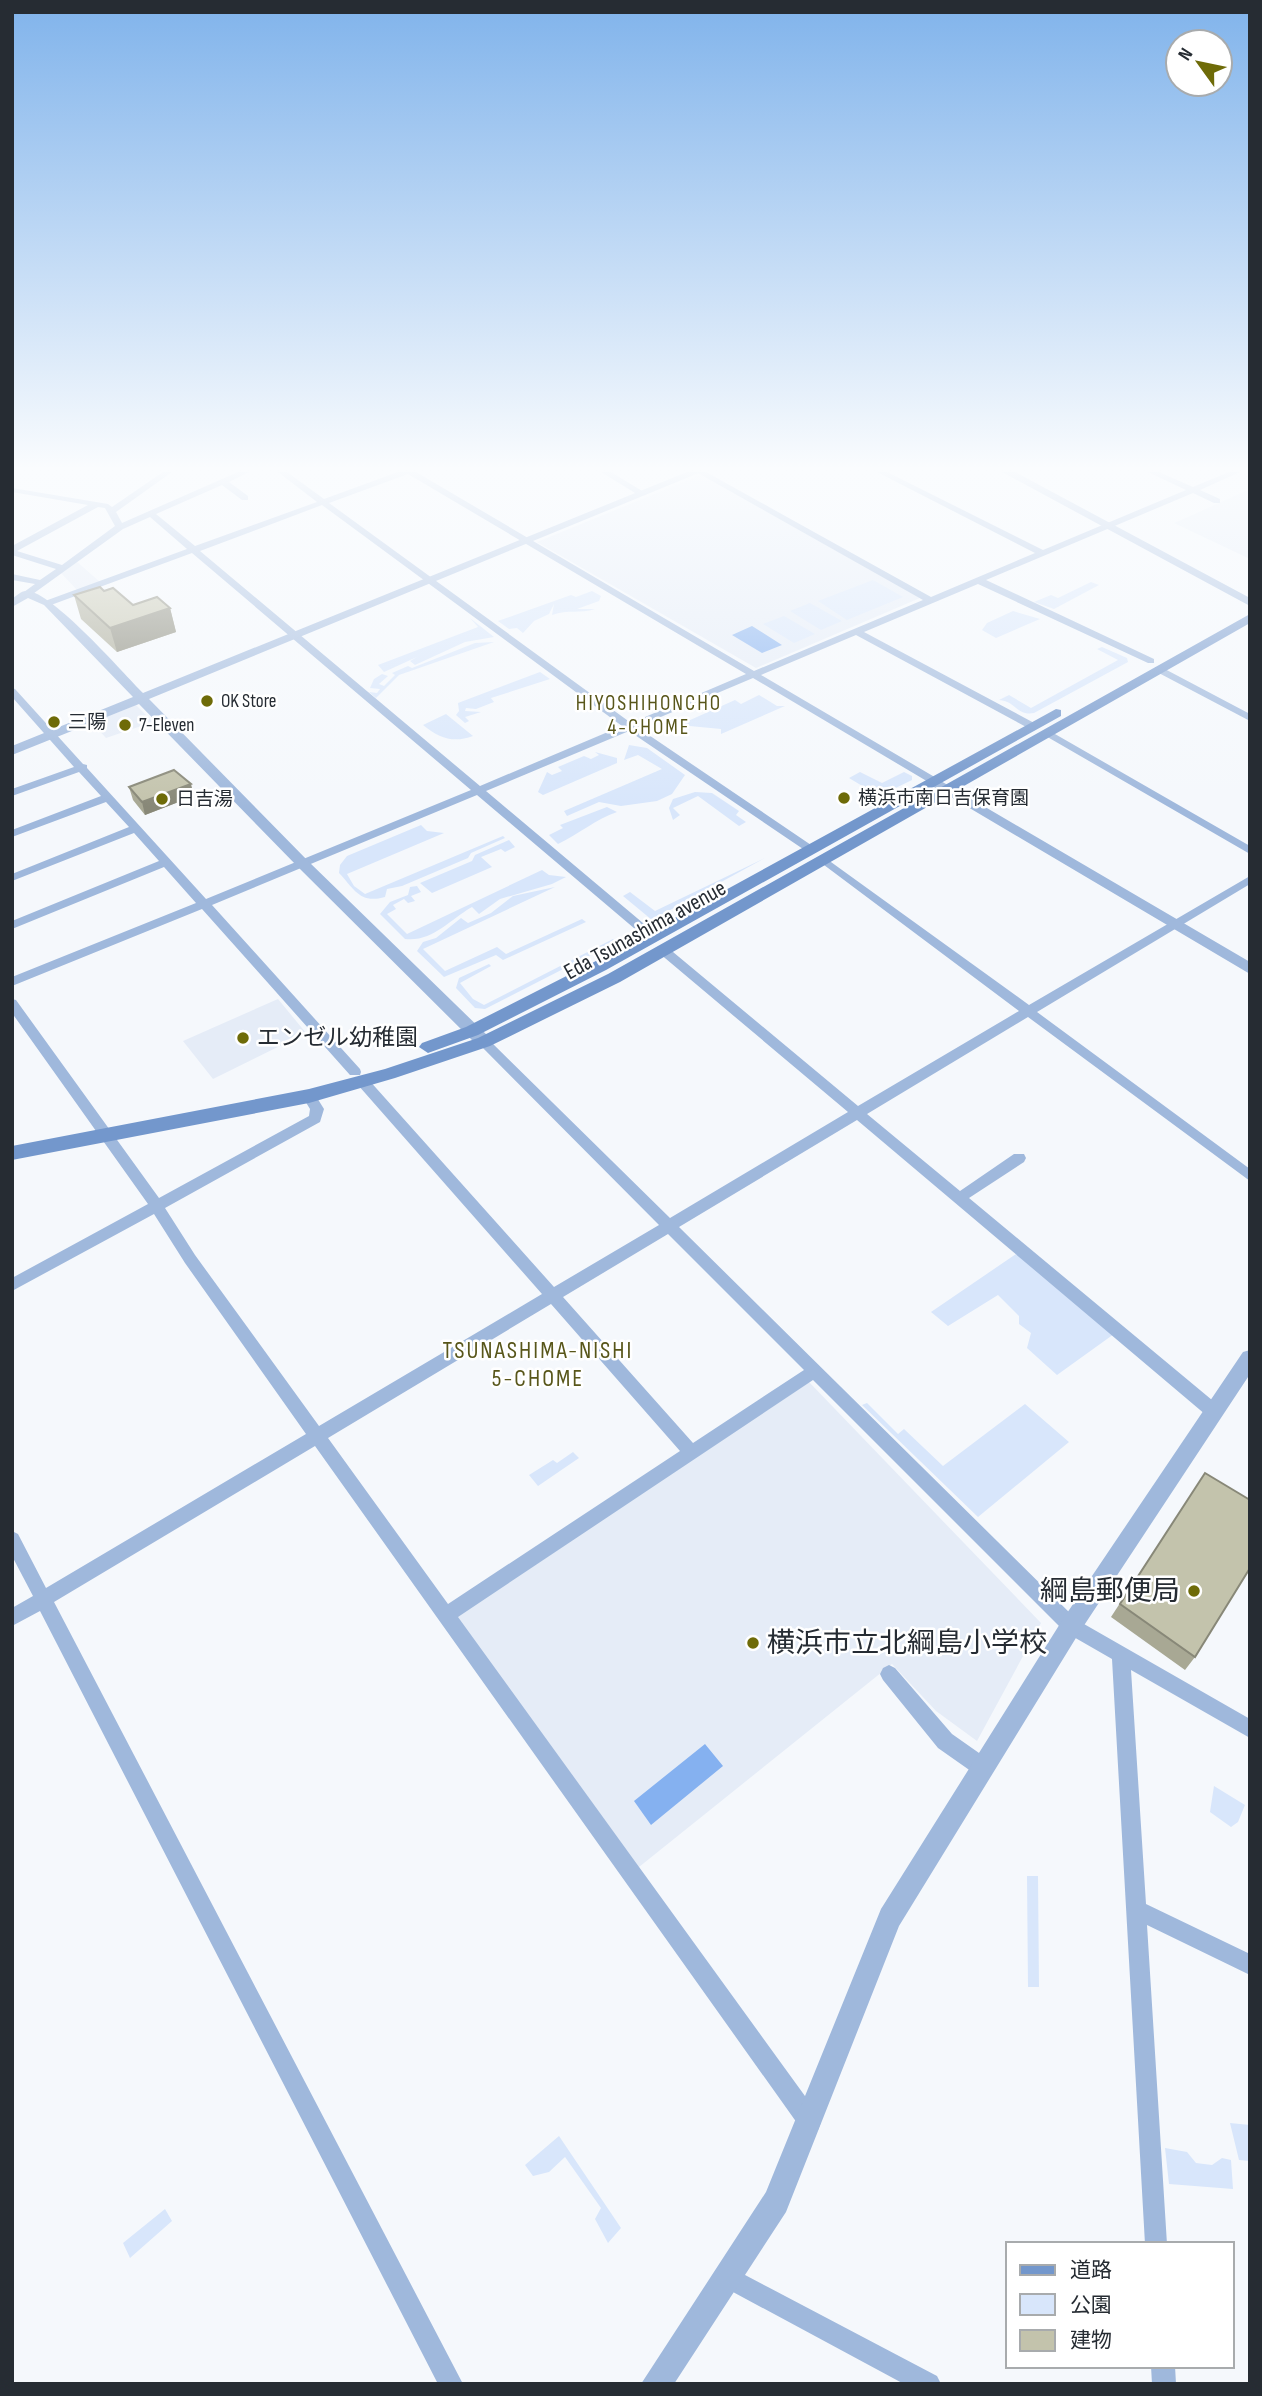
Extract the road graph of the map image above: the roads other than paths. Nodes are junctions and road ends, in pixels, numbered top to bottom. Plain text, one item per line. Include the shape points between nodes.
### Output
1 (40, 584) edge
2 (100, 584) edge
3 (233, 584) edge
4 (421, 584) edge
5 (435, 584) edge
6 (599, 584) edge
7 (899, 584) edge
8 (969, 584) edge
9 (986, 584) edge
10 (1213, 584) edge
11 (27, 594) junction
12 (930, 601) junction
13 (48, 603) junction
14 (12, 604) edge
15 (1250, 604) edge
16 (1250, 618) edge
17 (857, 632) junction
18 (296, 636) junction
19 (1154, 665) junction
20 (754, 675) junction
21 (12, 691) edge
22 (141, 699) junction
23 (1250, 718) edge
24 (630, 727) junction
25 (1040, 729) junction
26 (51, 736) junction
27 (12, 751) edge
28 (83, 767) junction
29 (941, 785) junction
30 (478, 790) junction
31 (12, 793) edge
32 (109, 797) junction
33 (134, 829) junction
34 (12, 834) edge
35 (810, 849) junction
36 (1250, 851) edge
37 (824, 860) junction
38 (165, 863) junction
39 (303, 864) junction
40 (12, 878) edge
41 (1250, 879) edge
42 (202, 904) junction
43 (1174, 924) junction
44 (12, 925) edge
45 (658, 943) junction
46 (1250, 969) edge
47 (12, 982) edge
48 (12, 1003) edge
49 (1028, 1012) junction
50 (478, 1036) junction
51 (359, 1077) junction
52 (309, 1096) junction
53 (858, 1114) junction
54 (102, 1129) junction
55 (12, 1141) edge
56 (12, 1153) edge
57 (1019, 1158) dead end
58 (1250, 1176) edge
59 (959, 1198) junction
60 (157, 1206) junction
61 (669, 1227) junction
62 (12, 1285) edge
63 (553, 1296) junction
64 (1250, 1358) edge
65 (813, 1372) junction
66 (1212, 1410) junction
67 (318, 1436) junction
68 (691, 1452) junction
69 (12, 1539) edge
70 (43, 1599) junction
71 (446, 1615) junction
72 (12, 1618) edge
73 (1071, 1626) junction
74 (1121, 1656) junction
75 (889, 1674) dead end
76 (1250, 1729) edge
77 (982, 1767) junction
78 (1135, 1909) junction
79 (1250, 1965) edge
80 (810, 2122) junction
81 (1156, 2242) edge
82 (728, 2277) junction
83 (451, 2384) edge
84 (656, 2384) edge
85 (929, 2384) edge

1 - 11 street
2 - 13 street
3 - 18 street
4 - 18 street
5 - 24 street
6 - 20 street
7 - 12 street
8 - 12 street
9 - 19 street
10 - 15 street
11 - 13 street
11 - 14 street
12 - 17 street
13 - 22 street
15 - 19 main road, Eda Tsunashima avenue
16 - 19 main road, Eda Tsunashima avenue
17 - 20 street
17 - 25 street
18 - 22 street
18 - 30 street
19 - 23 street
19 - 25 main road, Eda Tsunashima avenue
20 - 24 street
20 - 29 street
21 - 26 street
22 - 26 street
22 - 39 street
24 - 30 street
24 - 35 street
25 - 29 main road, Eda Tsunashima avenue
25 - 36 street
26 - 27 street
26 - 28 street
28 - 31 street
28 - 32 street
29 - 35 main road, Eda Tsunashima avenue
29 - 37 main road, Eda Tsunashima avenue
29 - 43 street
30 - 39 street
30 - 45 street
32 - 33 street
32 - 34 street
33 - 38 street
33 - 40 street
35 - 45 main road, Eda Tsunashima avenue
37 - 45 main road, Eda Tsunashima avenue
37 - 49 street
38 - 42 street
38 - 44 street
39 - 42 street
39 - 50 street
41 - 43 street
42 - 47 street
42 - 51 street
43 - 46 street
43 - 49 street
45 - 50 main road, Eda Tsunashima avenue
45 - 53 street
48 - 54 street
49 - 53 street
49 - 58 street
50 - 51 main road, Eda Tsunashima avenue
50 - 61 street
51 - 52 main road, Eda Tsunashima avenue
51 - 54 main road, Eda Tsunashima avenue
51 - 63 street
52 - 54 main road, Eda Tsunashima avenue
52 - 60 street via 317,1109 315,1119
53 - 59 street
53 - 61 street
54 - 55 main road, Eda Tsunashima avenue
54 - 56 main road, Eda Tsunashima avenue
54 - 60 street
57 - 59 street
59 - 66 street
60 - 62 street
60 - 67 street
61 - 63 street
61 - 65 street
63 - 67 street
63 - 68 street
64 - 66 street
65 - 68 street
65 - 73 street
66 - 73 street
67 - 70 street
67 - 71 street
68 - 71 street
69 - 70 street
70 - 72 street
70 - 83 street
71 - 80 street
73 - 74 street
73 - 77 street
74 - 76 street
74 - 78 street
75 - 77 street via 945,1741
77 - 80 street via 890,1918
78 - 79 street
78 - 81 street
80 - 82 street via 776,2202
82 - 84 street
82 - 85 street

